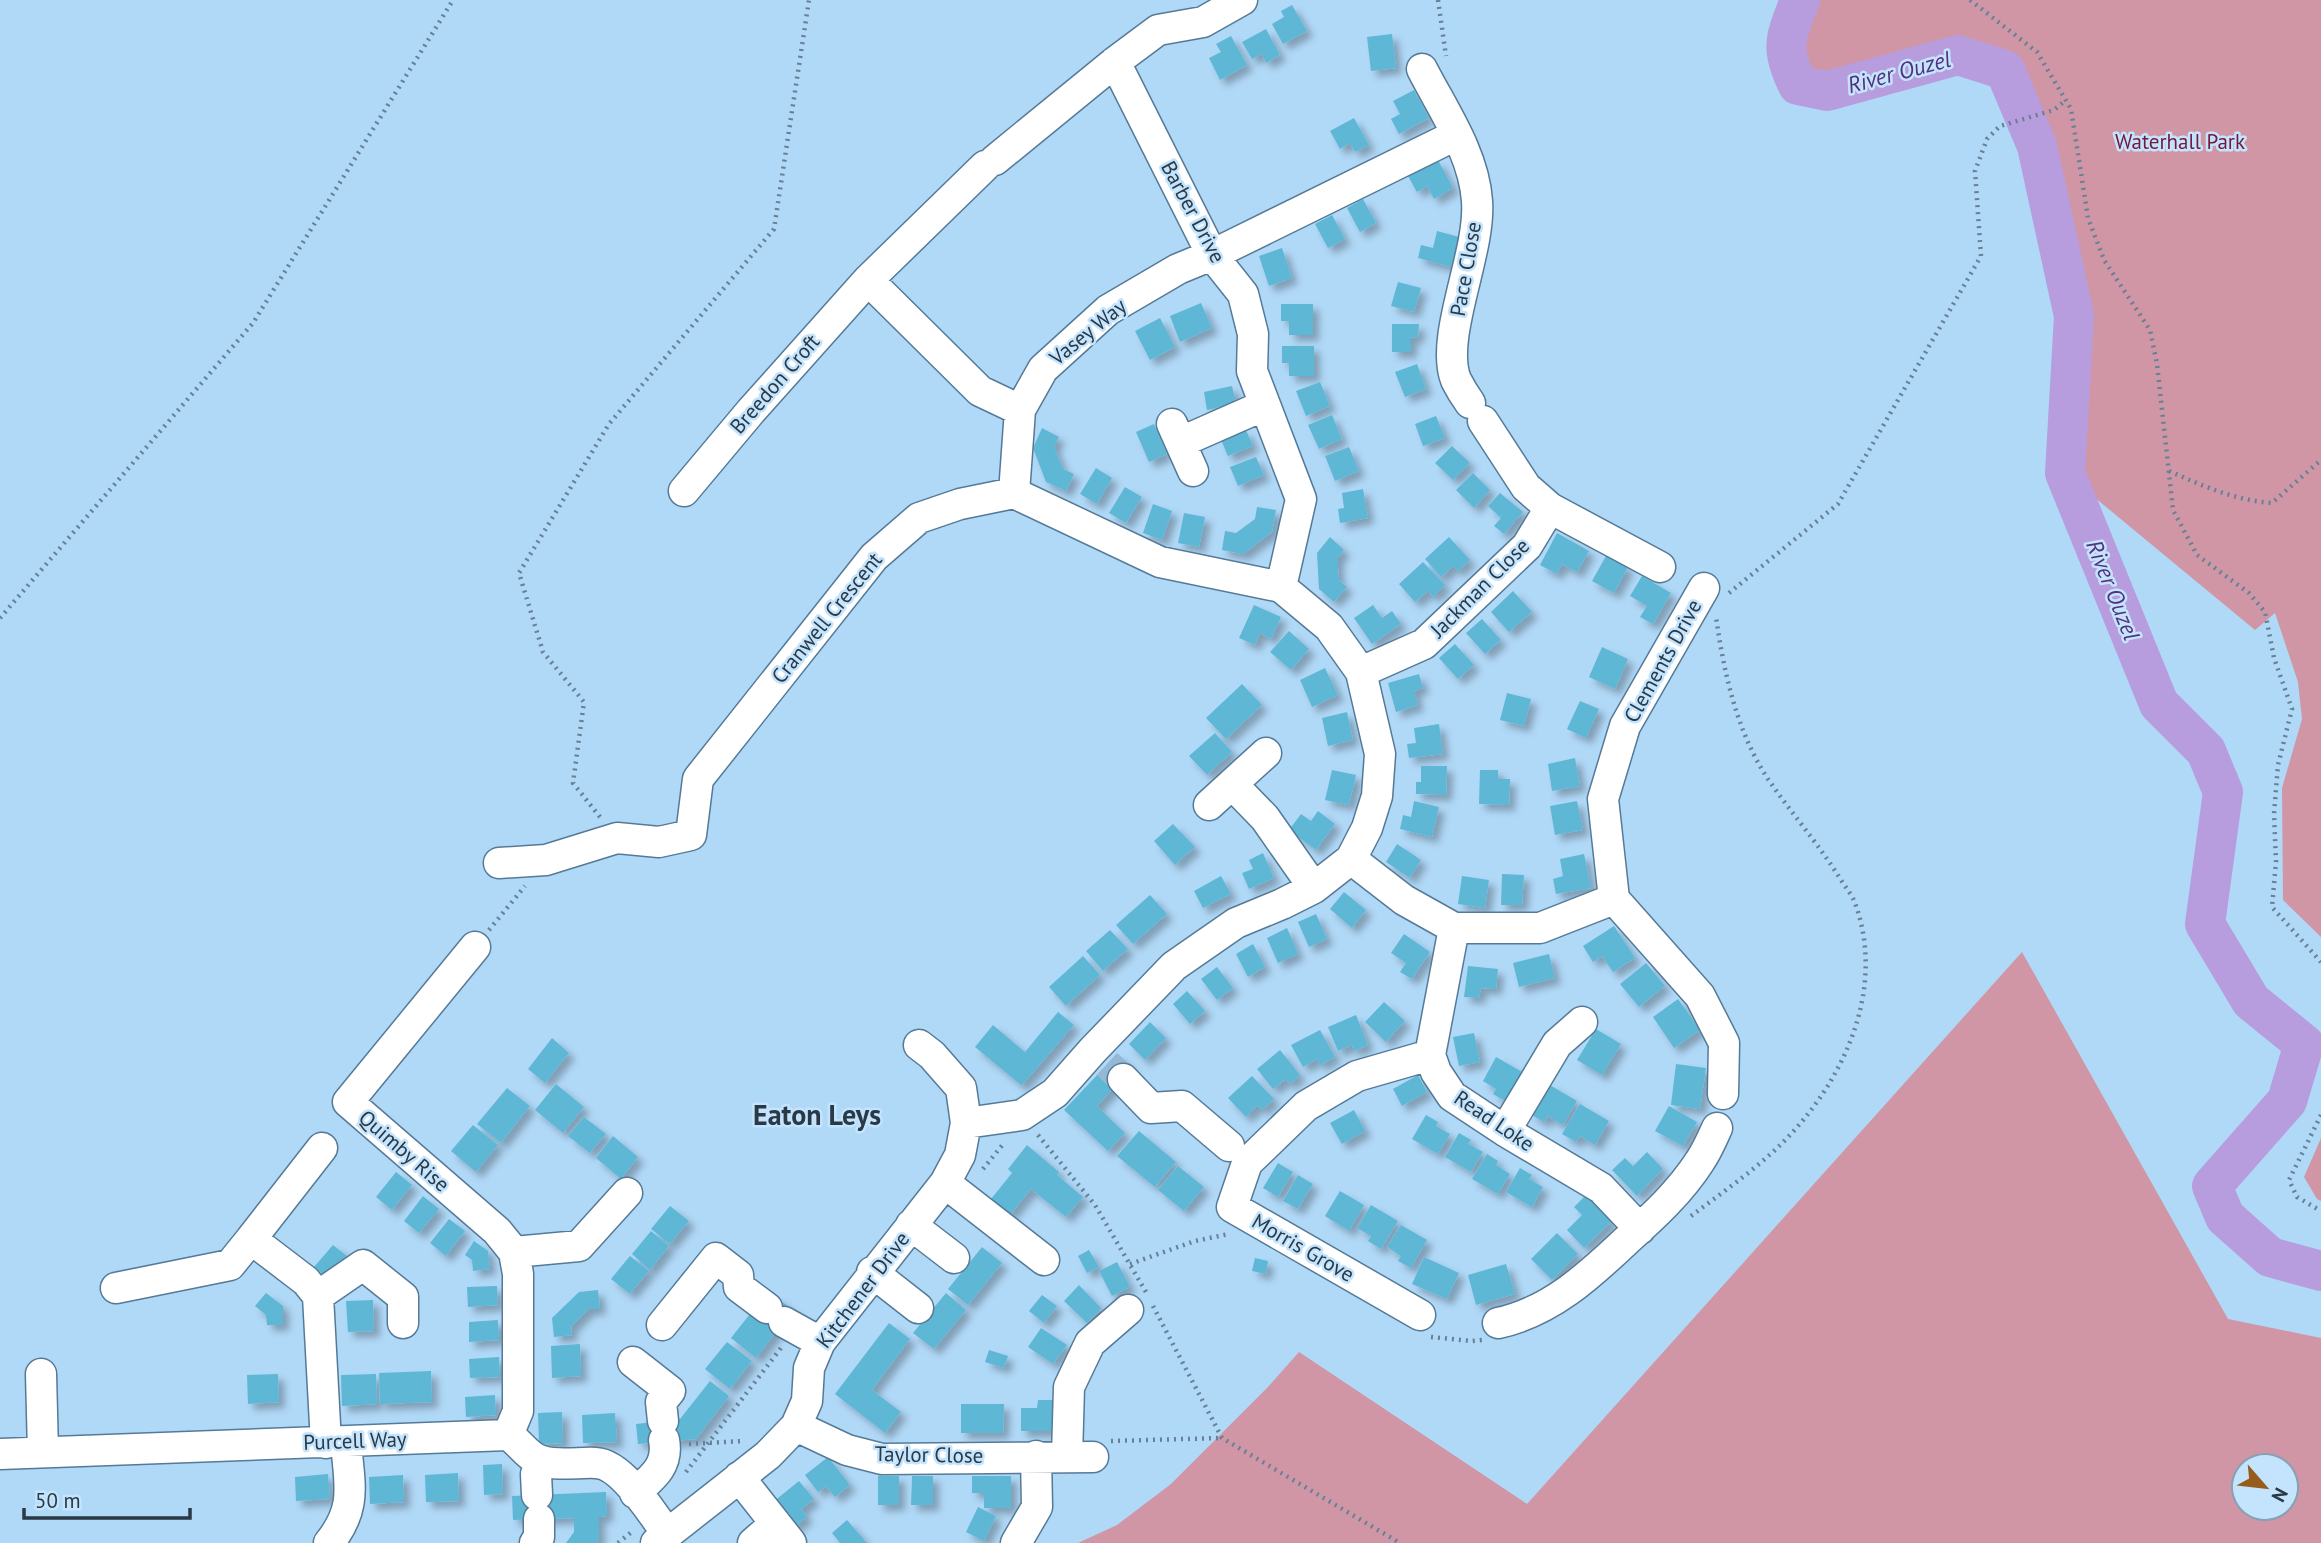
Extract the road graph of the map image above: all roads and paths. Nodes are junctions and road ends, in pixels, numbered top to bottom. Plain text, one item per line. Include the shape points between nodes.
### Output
1 (453, 0) edge
2 (809, 0) edge
3 (1242, 0) edge
4 (1438, 0) edge
5 (1970, 0) edge
6 (1115, 62) junction
7 (1434, 64) joint
8 (2066, 101) junction
9 (1456, 135) junction
10 (1212, 255) junction
11 (868, 279) junction
12 (1265, 405) junction
13 (1020, 410) junction
14 (2321, 460) edge
15 (2168, 470) junction
16 (1193, 471) dead end
17 (684, 491) dead end
18 (1014, 493) junction
19 (1550, 508) junction
20 (1660, 567) dead end
21 (1281, 587) junction
22 (1709, 596) junction
23 (0, 618) edge
24 (1360, 673) junction
25 (1266, 753) dead end
26 (1232, 784) junction
27 (1209, 805) dead end
28 (617, 838) junction
29 (1350, 859) junction
30 (546, 860) junction
31 (499, 863) dead end
32 (1314, 888) junction
33 (1614, 899) junction
34 (1454, 928) junction
35 (475, 947) joint
36 (2321, 962) edge
37 (1582, 1022) dead end
38 (919, 1045) dead end
39 (1430, 1055) junction
40 (1108, 1064) junction
41 (1723, 1094) dead end
42 (1022, 1115) junction
43 (2321, 1115) edge
44 (966, 1123) junction
45 (1717, 1128) dead end
46 (1505, 1131) junction
47 (1005, 1142) dead end
48 (1229, 1146) dead end
49 (322, 1148) dead end
50 (954, 1189) junction
51 (627, 1193) dead end
52 (2321, 1211) edge
53 (1689, 1217) dead end
54 (911, 1225) junction
55 (1640, 1228) junction
56 (1235, 1234) dead end
57 (251, 1239) junction
58 (513, 1252) junction
59 (954, 1258) dead end
60 (1044, 1260) dead end
61 (1129, 1264) junction
62 (872, 1272) junction
63 (116, 1288) dead end
64 (318, 1296) junction
65 (918, 1308) dead end
66 (1128, 1310) dead end
67 (403, 1322) dead end
68 (662, 1325) dead end
69 (1426, 1326) joint
70 (1495, 1330) joint
71 (820, 1342) junction
72 (633, 1362) dead end
73 (41, 1374) dead end
74 (796, 1426) junction
75 (508, 1435) junction
76 (664, 1436) junction
77 (1222, 1438) junction
78 (336, 1442) junction
79 (43, 1452) junction
80 (1086, 1452) junction
81 (0, 1454) edge
82 (768, 1455) junction
83 (1036, 1456) junction
84 (542, 1462) junction
85 (739, 1477) junction
86 (635, 1493) junction
87 (537, 1519) edge
88 (773, 1537) edge
89 (662, 1539) edge
90 (329, 1543) edge
91 (1016, 1543) edge
92 (1401, 1543) edge

1 - 23 path via 253,323
2 - 28 path via 774,229 609,424 519,573 543,652 584,702 573,783
3 - 6 street via 1203,22 1158,30
4 - 7 path
5 - 8 path via 2036,52
6 - 10 street, Barber Drive
6 - 11 street, Breedon Croft via 990,163
7 - 9 street, Pace Close
8 - 15 path via 2088,218 2104,260 2150,330
8 - 22 path via 2054,110 2000,126 1987,139 1975,171 1982,256 1838,504
9 - 10 street
9 - 19 street, Pace Close via 1471,166 1477,202 1472,252 1451,347 1456,379 1526,487
10 - 12 street, Barber Drive via 1243,294 1253,334 1252,371
10 - 13 street, Vasey Way via 1178,269 1108,310 1043,369
11 - 13 street via 980,391
11 - 17 street, Breedon Croft
12 - 16 street via 1177,433
12 - 21 street, Barber Drive via 1301,499
13 - 18 street, Vasey Way
14 - 15 path via 2272,503 2245,501
15 - 36 path via 2173,510 2197,555 2249,593 2265,612 2274,658 2292,709 2278,765 2273,907
18 - 21 street via 1160,562
18 - 28 street, Cranwell Crescent via 919,518 873,557 698,779 691,835 659,842
19 - 20 street
19 - 24 street, Jackman Close via 1527,546 1424,644
21 - 24 street via 1329,627
22 - 33 street, Clements Drive via 1625,726 1603,799
22 - 53 path via 1740,723 1769,780 1855,902 1867,952 1863,1000 1848,1051 1819,1101 1775,1150
24 - 29 street via 1380,754 1377,796
25 - 26 street
26 - 27 street
26 - 32 street via 1265,818
28 - 30 street
29 - 32 street
29 - 34 street via 1404,900
30 - 31 street
30 - 35 path
32 - 40 street via 1236,923 1174,966
33 - 34 street via 1540,928
33 - 41 street via 1700,996 1724,1043
34 - 39 street
35 - 58 street, Quimby Rise via 348,1102 497,1231
37 - 46 street via 1549,1040
38 - 44 street, Kitchener Drive via 961,1088
39 - 46 street, Read Loke via 1452,1096
39 - 69 street, Morris Grove via 1357,1076 1306,1106 1247,1163 1232,1207
40 - 42 street
40 - 48 street via 1151,1108 1182,1106
42 - 44 street
42 - 61 path via 1095,1205
43 - 52 path via 2289,1180 2297,1197
44 - 50 street, Kitchener Drive
45 - 55 street via 1701,1160 1666,1205
46 - 55 street, Read Loke via 1601,1188
47 - 50 path
49 - 57 street
50 - 54 street, Kitchener Drive
50 - 60 street
51 - 58 street via 579,1246
54 - 59 street
54 - 62 street, Kitchener Drive
55 - 70 street via 1583,1281
56 - 61 path via 1195,1241
57 - 63 street via 230,1265
57 - 64 street via 306,1281
58 - 75 street via 518,1274 518,1411
61 - 77 path
62 - 65 street
62 - 71 street, Kitchener Drive
64 - 67 street via 363,1265 403,1297
64 - 78 street
66 - 80 street via 1090,1343 1069,1387
68 - 71 street via 716,1258 738,1275 739,1287
69 - 70 path via 1472,1342
71 - 74 street, Kitchener Drive via 809,1367 807,1401
72 - 76 street via 670,1391 661,1402
73 - 79 street
74 - 82 street, Kitchener Drive
74 - 83 street, Taylor Close via 847,1450 882,1459
75 - 78 street, Purcell Way
75 - 84 street
76 - 82 path via 755,1440
76 - 86 street via 664,1459 658,1473
77 - 80 path
77 - 92 path
78 - 79 street, Purcell Way
78 - 90 street via 350,1503
79 - 81 street, Purcell Way
80 - 83 street, Taylor Close
82 - 85 street, Kitchener Drive
83 - 91 street via 1037,1507
84 - 86 street via 601,1463 619,1472
84 - 87 street via 536,1474
85 - 88 street
85 - 89 street, Kitchener Drive
86 - 89 street

